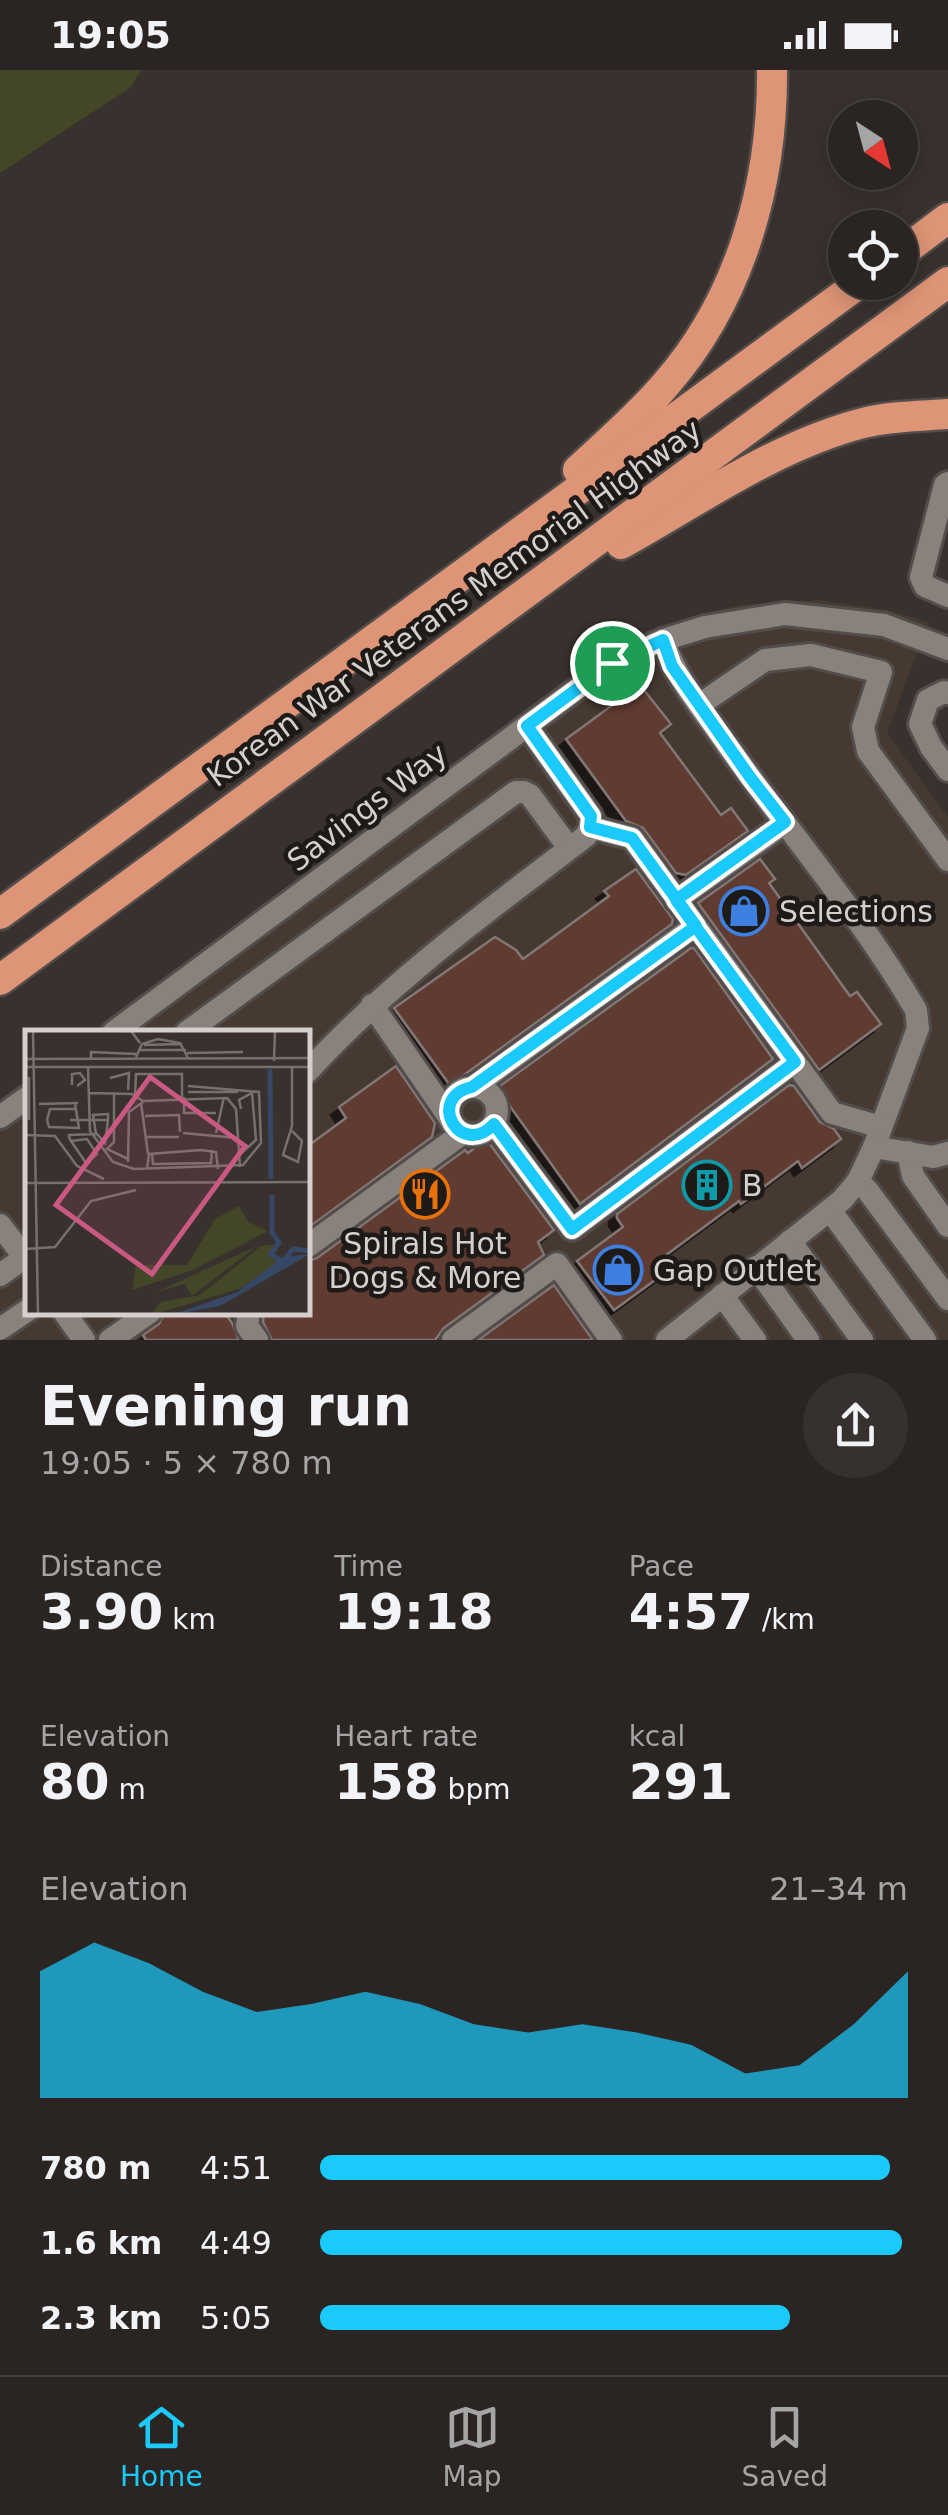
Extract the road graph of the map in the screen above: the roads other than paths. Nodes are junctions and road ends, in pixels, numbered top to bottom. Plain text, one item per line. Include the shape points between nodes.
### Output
1 (772, 70) edge
2 (948, 218) edge
3 (918, 240) edge
4 (948, 282) edge
5 (837, 300) edge
6 (948, 414) edge
7 (948, 483) edge
8 (486, 558) junction
9 (948, 596) edge
10 (503, 610) junction
11 (663, 640) junction
12 (946, 642) edge
13 (948, 693) edge
14 (698, 705) junction
15 (527, 726) junction
16 (947, 767) edge
17 (785, 822) junction
18 (590, 827) junction
19 (569, 848) junction
20 (948, 860) edge
21 (676, 900) junction
22 (0, 914) edge
23 (696, 926) junction
24 (0, 980) edge
25 (372, 1005) junction
26 (117, 1030) edge
27 (190, 1030) edge
28 (795, 1062) junction
29 (310, 1069) edge
30 (472, 1087) junction
31 (25, 1099) edge
32 (0, 1117) edge
33 (494, 1124) junction
34 (456, 1125) junction
35 (877, 1137) junction
36 (908, 1152) junction
37 (948, 1154) edge
38 (858, 1180) junction
39 (830, 1210) junction
40 (948, 1226) edge
41 (1, 1228) edge
42 (572, 1229) junction
43 (790, 1240) junction
44 (310, 1244) edge
45 (25, 1259) edge
46 (25, 1261) edge
47 (557, 1264) junction
48 (756, 1267) junction
49 (0, 1275) edge
50 (722, 1295) junction
51 (948, 1299) edge
52 (25, 1312) edge
53 (146, 1315) edge
54 (249, 1315) edge
55 (0, 1329) edge
56 (681, 1335) edge
57 (110, 1340) edge
58 (257, 1340) edge
59 (453, 1340) edge
60 (611, 1340) edge
61 (755, 1340) edge
62 (808, 1340) edge
63 (862, 1340) edge
64 (925, 1340) edge

1 - 8 highway via 768,147 749,232 702,335 654,398
2 - 3 highway
4 - 10 highway, Korean War Veterans Memorial Highway
5 - 8 highway, Korean War Veterans Memorial Highway
6 - 10 highway via 867,422 790,449
7 - 9 street via 921,577 925,586
8 - 22 highway, Korean War Veterans Memorial Highway
10 - 24 highway, Korean War Veterans Memorial Highway
11 - 12 street, Savings Way via 785,614 884,625
11 - 14 street
11 - 15 street, Savings Way via 612,663
13 - 16 street via 928,700 920,724
14 - 17 street
14 - 20 street via 766,660 811,655 881,672 863,727 868,750
15 - 18 street via 591,816
15 - 26 street, Savings Way
17 - 21 street
17 - 35 street via 916,1010 918,1028
18 - 19 street
18 - 21 street via 632,838
19 - 25 street
19 - 27 street via 530,795 516,792
21 - 23 street
23 - 28 street
23 - 30 street
25 - 29 street
25 - 34 street
28 - 35 street via 832,1113
28 - 42 street
30 - 33 street via 496,1102
30 - 34 street via 451,1101
31 - 32 street
33 - 34 street via 474,1136
33 - 42 street
34 - 44 street
35 - 36 street
35 - 38 street
36 - 37 street
36 - 40 street via 913,1176
38 - 39 street
38 - 51 street
39 - 43 street
39 - 64 street
41 - 45 street
42 - 47 street
43 - 48 street
43 - 63 street
46 - 49 street
47 - 59 street
47 - 60 street
48 - 50 street
48 - 62 street
50 - 56 street
50 - 61 street
52 - 55 street
53 - 57 street
54 - 58 street via 247,1326

